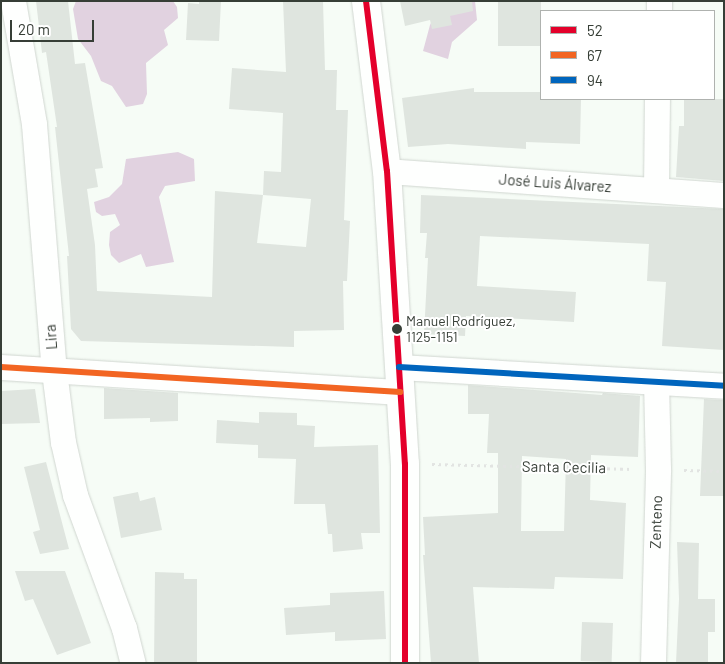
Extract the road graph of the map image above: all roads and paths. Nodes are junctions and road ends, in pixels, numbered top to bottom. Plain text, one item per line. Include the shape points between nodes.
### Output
1 (14, 1) edge
2 (366, 1) edge
3 (658, 100) edge
4 (387, 171) junction
5 (656, 190) junction
6 (724, 195) edge
7 (1, 367) edge
8 (54, 371) junction
9 (400, 380) junction
10 (656, 382) junction
11 (724, 386) edge
12 (405, 464) junction
13 (658, 469) junction
14 (724, 471) edge
15 (133, 663) edge
16 (405, 663) edge
17 (652, 663) edge

1 - 8 street, Lira via 34,124
2 - 4 main road
3 - 5 street
4 - 5 street, José Luis Álvarez
4 - 9 main road
5 - 6 street, José Luis Álvarez
7 - 8 street
8 - 9 street
8 - 15 street, Lira via 63,442 75,495 124,628
9 - 10 street
9 - 12 main road
10 - 11 street
10 - 13 street, Zenteno
12 - 13 path, Santa Cecilia
12 - 16 main road
13 - 14 path, Santa Cecilia
13 - 17 street, Zenteno

